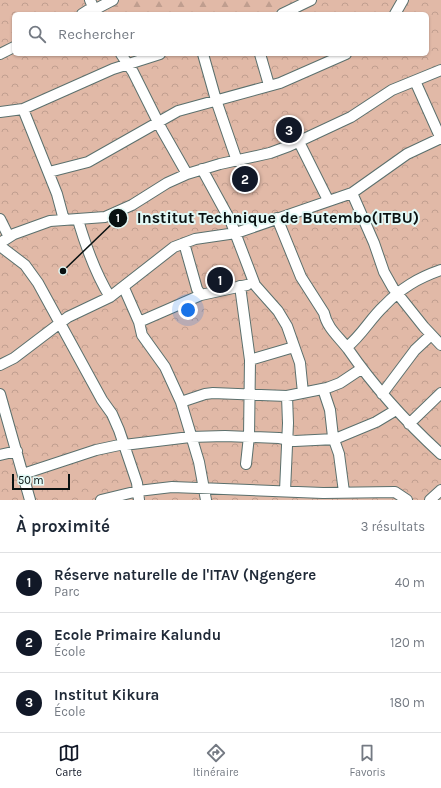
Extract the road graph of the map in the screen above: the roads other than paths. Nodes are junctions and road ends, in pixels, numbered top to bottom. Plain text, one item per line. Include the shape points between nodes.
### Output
1 (112, 0) edge
2 (311, 0) edge
3 (404, 0) edge
4 (93, 8) edge
5 (286, 12) edge
6 (396, 12) edge
7 (12, 48) edge
8 (0, 54) edge
9 (122, 56) edge
10 (154, 56) edge
11 (204, 56) edge
12 (261, 56) edge
13 (341, 56) edge
14 (128, 64) junction
15 (441, 70) edge
16 (415, 81) junction
17 (269, 85) junction
18 (216, 100) junction
19 (23, 108) junction
20 (0, 112) edge
21 (158, 122) junction
22 (441, 139) edge
23 (299, 142) junction
24 (237, 161) junction
25 (202, 169) junction
26 (49, 172) junction
27 (187, 174) junction
28 (352, 193) junction
29 (328, 200) junction
30 (277, 218) junction
31 (0, 219) edge
32 (64, 220) junction
33 (78, 220) junction
34 (236, 234) junction
35 (9, 237) junction
36 (184, 242) junction
37 (0, 245) edge
38 (441, 270) edge
39 (255, 285) junction
40 (240, 286) junction
41 (124, 288) junction
42 (398, 293) junction
43 (201, 295) junction
44 (110, 297) junction
45 (139, 322) junction
46 (60, 323) junction
47 (437, 339) edge
48 (294, 347) junction
49 (347, 347) junction
50 (250, 360) junction
51 (0, 365) edge
52 (361, 369) junction
53 (323, 389) junction
54 (250, 393) junction
55 (303, 393) junction
56 (441, 393) edge
57 (0, 394) edge
58 (382, 394) junction
59 (288, 396) junction
60 (181, 402) junction
61 (396, 410) junction
62 (409, 424) junction
63 (249, 436) junction
64 (190, 437) junction
65 (335, 439) junction
66 (288, 440) junction
67 (124, 444) junction
68 (17, 451) junction
69 (441, 454) edge
70 (0, 455) edge
71 (246, 464) dead end
72 (23, 474) junction
73 (205, 487) junction
74 (441, 490) edge
75 (285, 491) junction
76 (344, 492) junction
77 (270, 495) edge
78 (139, 496) edge
79 (30, 500) edge
80 (101, 500) edge
81 (206, 500) edge
82 (407, 500) edge
83 (430, 500) edge

1 - 4 street
2 - 5 street
3 - 6 street
7 - 8 street
9 - 14 street
10 - 14 street
11 - 18 street
12 - 17 street
13 - 17 street via 280,83
14 - 19 street
14 - 21 street
15 - 16 street
16 - 22 street
16 - 23 street via 392,90 351,116
17 - 18 street
18 - 21 street via 178,111
18 - 24 street
19 - 20 street
19 - 26 street
21 - 26 street via 88,162
21 - 27 street
22 - 28 street via 407,154
23 - 24 street via 270,153
23 - 29 street
24 - 25 street
25 - 27 street
25 - 34 street
26 - 32 street
27 - 33 street via 105,217
28 - 29 street
28 - 42 street via 384,272
29 - 30 street
30 - 34 street
30 - 49 street via 301,276 326,320
31 - 35 street
32 - 33 street
32 - 35 street via 36,226
33 - 44 street via 90,257
34 - 36 street
34 - 39 street
35 - 37 street
36 - 41 street via 168,251
36 - 43 street
37 - 46 street via 25,265
38 - 42 street via 412,281
39 - 40 street
39 - 48 street via 287,326
40 - 43 street
40 - 50 street
41 - 44 street
41 - 45 street
42 - 47 street
42 - 49 street via 383,306 358,339
43 - 45 street
44 - 46 street
45 - 60 street via 142,335 165,367
46 - 51 street via 14,358
46 - 67 street via 102,400 116,420
47 - 58 street via 415,350
48 - 50 street
48 - 55 street via 300,363
49 - 52 street
50 - 54 street
52 - 53 street via 340,383
52 - 58 street
53 - 55 street
53 - 65 street
54 - 59 street
54 - 60 street via 205,394
54 - 63 street
55 - 59 street
56 - 62 street
57 - 68 street
58 - 61 street
59 - 66 street
60 - 64 street
61 - 62 street
61 - 65 street via 376,422
62 - 69 street
63 - 64 street
63 - 66 street
63 - 71 street
64 - 67 street
64 - 73 street
65 - 66 street
65 - 76 street
66 - 75 street
67 - 72 street via 96,450
67 - 78 street
68 - 70 street
68 - 72 street
72 - 79 street
73 - 77 street
73 - 78 street via 172,487
73 - 81 street
74 - 83 street
75 - 76 street
75 - 77 street
76 - 82 street via 395,492
78 - 80 street

